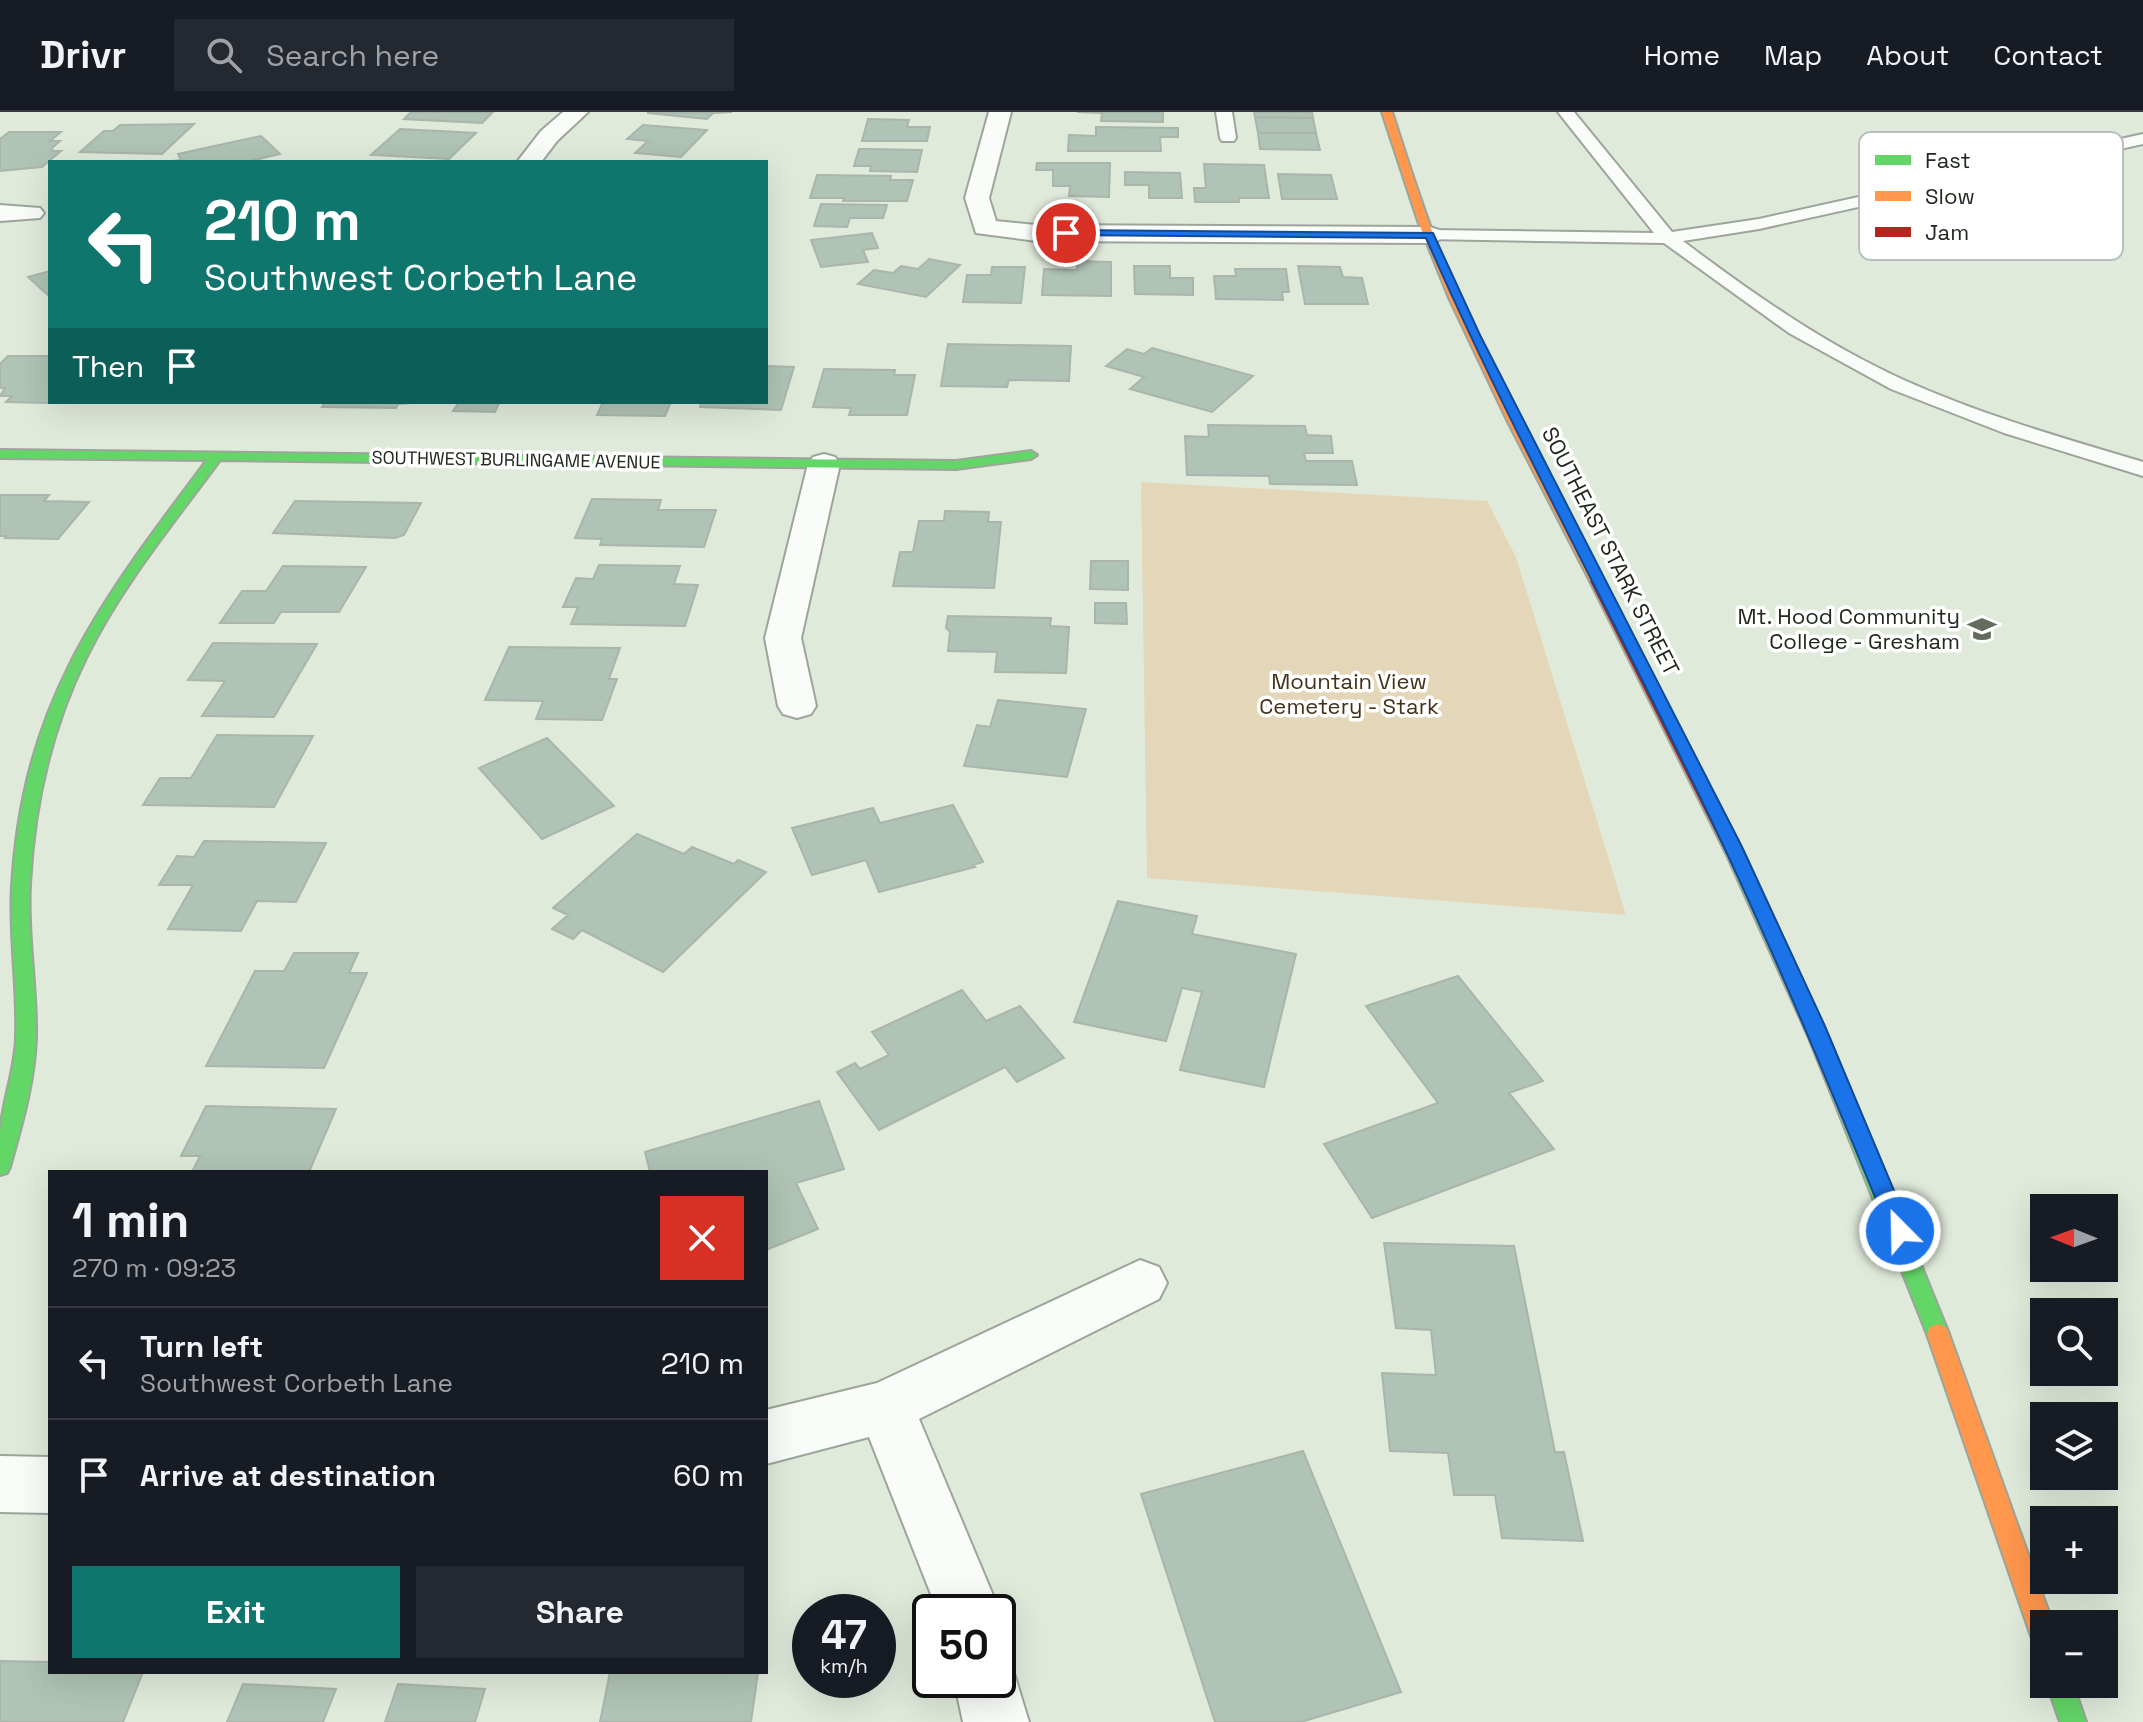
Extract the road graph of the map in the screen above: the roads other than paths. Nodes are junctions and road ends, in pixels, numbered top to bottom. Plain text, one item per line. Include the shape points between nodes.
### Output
1 (577, 112) edge
2 (1000, 112) edge
3 (1224, 112) edge
4 (1387, 112) edge
5 (1566, 112) edge
6 (1228, 138) dead end
7 (2143, 139) edge
8 (2123, 143) edge
9 (531, 160) edge
10 (1859, 202) edge
11 (0, 213) edge
12 (31, 213) dead end
13 (1430, 235) junction
14 (1668, 238) junction
15 (0, 454) edge
16 (1031, 455) dead end
17 (217, 456) junction
18 (824, 464) junction
19 (2143, 469) edge
20 (797, 706) dead end
21 (0, 1167) edge
22 (1140, 1283) dead end
23 (885, 1407) junction
24 (768, 1436) edge
25 (0, 1484) edge
26 (48, 1485) edge
27 (962, 1594) edge
28 (2035, 1610) edge
29 (990, 1698) edge
30 (2065, 1698) edge
31 (996, 1722) edge
32 (2073, 1722) edge

1 - 9 street
2 - 13 street via 977,198 985,228 1036,233
3 - 6 lane
4 - 13 main road, SOUTHEAST STARK STREET
5 - 14 lane
7 - 8 lane
10 - 14 lane
11 - 12 street
13 - 14 lane
13 - 28 main road, SOUTHEAST STARK STREET via 1474,335 1725,832 1814,1024 1900,1231
14 - 19 lane via 1736,291 1828,349 1932,400
15 - 17 main road, SOUTHWEST BURLINGAME AVENUE
16 - 18 main road, SOUTHWEST BURLINGAME AVENUE via 956,465
17 - 18 main road, SOUTHWEST BURLINGAME AVENUE
17 - 21 main road via 105,611 78,657 49,727 31,797 21,887 26,1039
18 - 20 street via 783,638
22 - 23 street
23 - 24 street
23 - 27 street
25 - 26 street
29 - 31 street
30 - 32 main road

